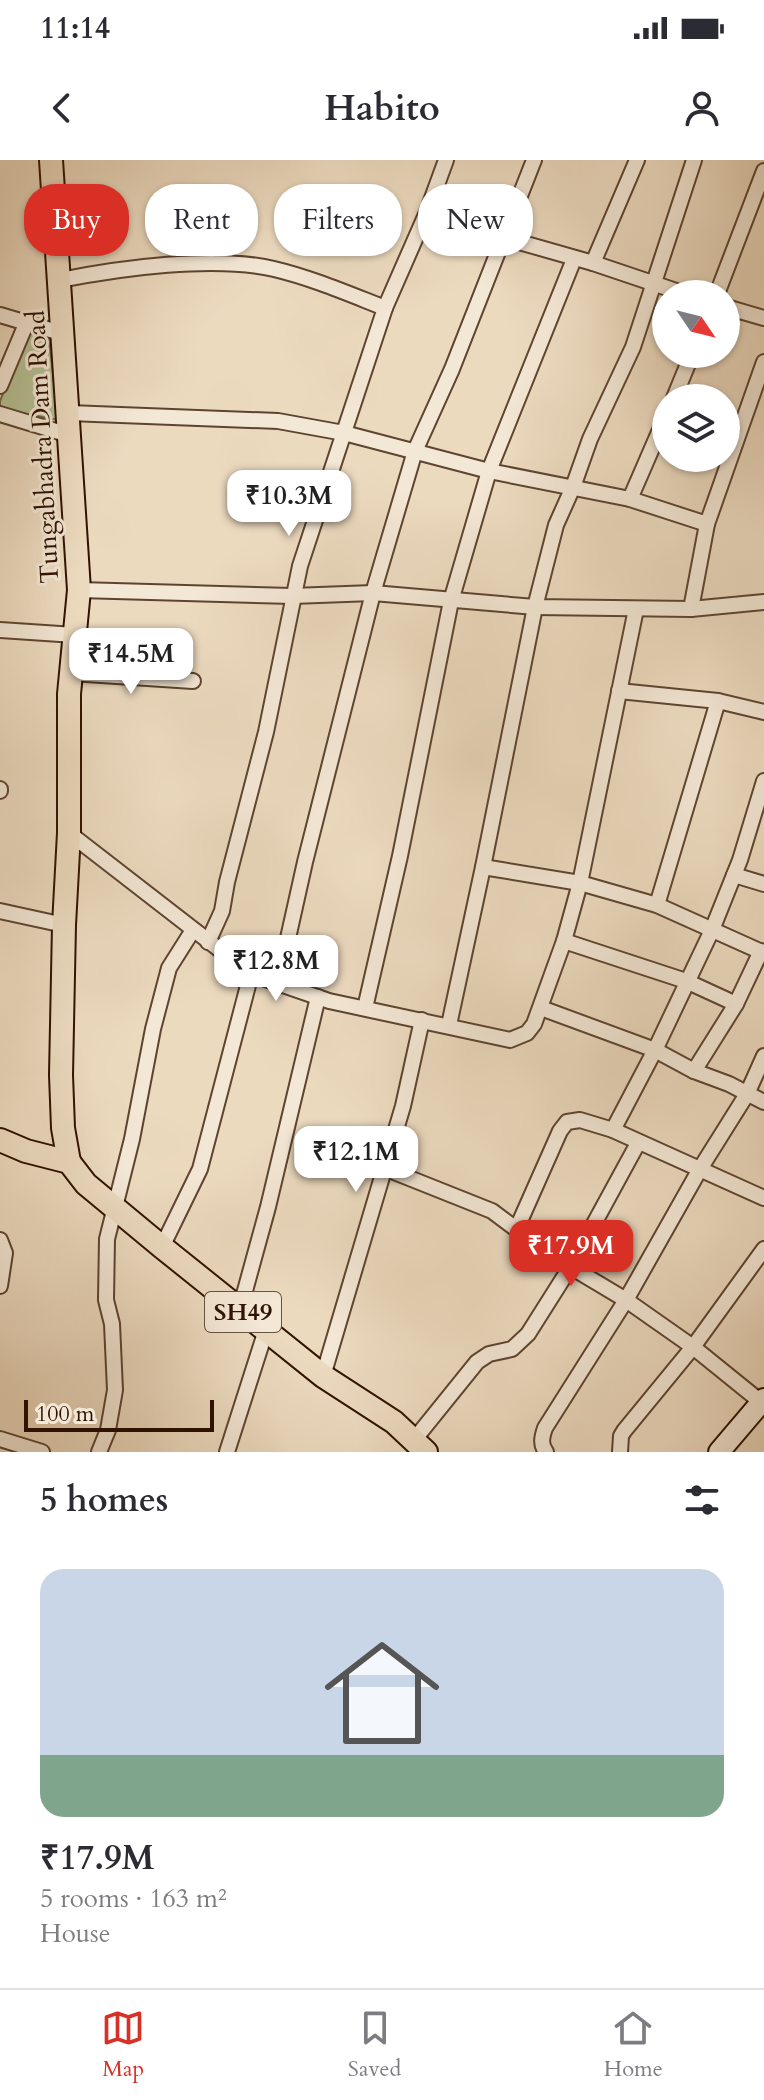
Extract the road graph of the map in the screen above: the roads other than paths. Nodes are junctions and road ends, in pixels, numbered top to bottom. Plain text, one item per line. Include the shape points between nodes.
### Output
1 (51, 160) edge
2 (446, 160) edge
3 (534, 160) edge
4 (637, 160) edge
5 (694, 160) edge
6 (764, 171) edge
7 (525, 184) edge
8 (533, 247) edge
9 (498, 256) edge
10 (574, 259) junction
11 (593, 263) junction
12 (60, 280) junction
13 (654, 280) edge
14 (722, 280) edge
15 (652, 284) edge
16 (652, 287) edge
17 (385, 308) junction
18 (740, 311) edge
19 (0, 315) edge
20 (764, 318) edge
21 (26, 324) junction
22 (64, 334) junction
23 (764, 362) edge
24 (0, 386) edge
25 (0, 414) edge
26 (69, 424) junction
27 (344, 433) junction
28 (652, 448) edge
29 (415, 451) junction
30 (489, 471) junction
31 (573, 487) junction
32 (630, 499) junction
33 (707, 524) junction
34 (79, 590) junction
35 (373, 593) junction
36 (292, 596) junction
37 (451, 601) junction
38 (764, 602) edge
39 (535, 607) junction
40 (636, 609) junction
41 (691, 609) junction
42 (0, 630) edge
43 (75, 635) junction
44 (71, 673) junction
45 (193, 681) dead end
46 (619, 691) junction
47 (718, 701) junction
48 (764, 712) edge
49 (764, 781) edge
50 (758, 819) edge
51 (69, 833) junction
52 (483, 867) junction
53 (734, 875) junction
54 (580, 883) junction
55 (764, 884) edge
56 (657, 905) junction
57 (0, 911) edge
58 (64, 925) junction
59 (193, 930) junction
60 (712, 930) junction
61 (564, 941) junction
62 (208, 942) junction
63 (762, 952) edge
64 (251, 974) junction
65 (686, 981) junction
66 (278, 983) junction
67 (318, 997) junction
68 (736, 1004) junction
69 (365, 1008) junction
70 (541, 1008) junction
71 (422, 1020) junction
72 (449, 1025) junction
73 (655, 1050) junction
74 (764, 1056) edge
75 (694, 1071) junction
76 (747, 1094) junction
77 (764, 1102) edge
78 (613, 1130) junction
79 (0, 1140) edge
80 (638, 1143) junction
81 (69, 1162) junction
82 (384, 1168) junction
83 (700, 1169) junction
84 (764, 1198) edge
85 (115, 1208) junction
86 (517, 1228) junction
87 (0, 1240) edge
88 (162, 1247) junction
89 (764, 1249) edge
90 (571, 1266) junction
91 (0, 1286) edge
92 (626, 1300) junction
93 (240, 1309) junction
94 (266, 1330) junction
95 (693, 1347) junction
96 (323, 1376) junction
97 (763, 1400) edge
98 (0, 1439) edge
99 (420, 1446) edge
100 (541, 1446) edge
101 (42, 1452) edge
102 (99, 1452) edge
103 (227, 1452) edge
104 (620, 1452) edge
105 (719, 1452) edge

1 - 12 main road, Tungabhadra Dam Road
2 - 17 street
3 - 7 street
4 - 11 street
5 - 13 street
6 - 14 street
8 - 10 street
9 - 29 street
10 - 11 street
10 - 30 street
11 - 15 street
12 - 17 street via 122,268 256,266 311,279
12 - 22 main road, Tungabhadra Dam Road
16 - 31 street via 633,347
17 - 27 street
18 - 20 street
19 - 21 street
21 - 22 street
21 - 24 street
22 - 26 main road, Tungabhadra Dam Road
23 - 33 street
25 - 26 street
26 - 27 street via 278,421
26 - 34 main road, Tungabhadra Dam Road
27 - 29 street
27 - 36 street
28 - 32 street
29 - 30 street
29 - 35 street
30 - 31 street
30 - 37 street
31 - 32 street
31 - 39 street via 556,525
32 - 33 street
33 - 41 street
34 - 36 street
34 - 43 main road, Tungabhadra Dam Road
35 - 36 street
35 - 37 street
35 - 66 street
36 - 62 street via 266,732 222,911
37 - 39 street
37 - 69 street
38 - 41 street
39 - 40 street
39 - 52 street
40 - 41 street
40 - 46 street
42 - 43 street
43 - 44 main road, Tungabhadra Dam Road
44 - 45 street
44 - 51 main road, Tungabhadra Dam Road
46 - 47 street
46 - 54 street
47 - 48 street
47 - 56 street
49 - 50 street
50 - 53 street
51 - 58 main road, Tungabhadra Dam Road
51 - 59 street
52 - 54 street
52 - 72 street
53 - 55 street
53 - 60 street
54 - 56 street
54 - 61 street
56 - 60 street
57 - 58 street
58 - 81 main road, Tungabhadra Dam Road via 61,1075
59 - 62 street
59 - 85 street via 169,968
60 - 63 street
60 - 65 street
61 - 65 street
61 - 70 street
62 - 64 street
63 - 68 street
64 - 66 street
64 - 88 street via 200,1169
65 - 68 street
65 - 73 street
66 - 67 street
67 - 69 street
67 - 93 street
68 - 75 street
69 - 71 street
70 - 72 street via 527,1033 510,1040
70 - 73 street
71 - 72 street
71 - 82 street
73 - 75 street
73 - 78 street
74 - 76 street
75 - 76 street
76 - 77 street
76 - 83 street
78 - 80 street
78 - 86 street via 580,1120 567,1122
79 - 81 main road
80 - 83 street
80 - 90 street
81 - 85 main road, SH49
82 - 86 street via 474,1202
82 - 96 street
83 - 84 street
83 - 92 street
85 - 88 main road, SH49
85 - 102 street via 105,1269 115,1390
86 - 90 street
87 - 91 street via 5,1253
88 - 93 main road, SH49
89 - 95 street
90 - 92 street
90 - 99 street via 520,1343 477,1362
92 - 95 street
92 - 100 street
93 - 94 main road, SH49
94 - 96 main road, SH49
94 - 103 street
95 - 97 street
95 - 104 street via 621,1436
96 - 99 main road, SH49 via 394,1422
97 - 105 street
98 - 101 street

